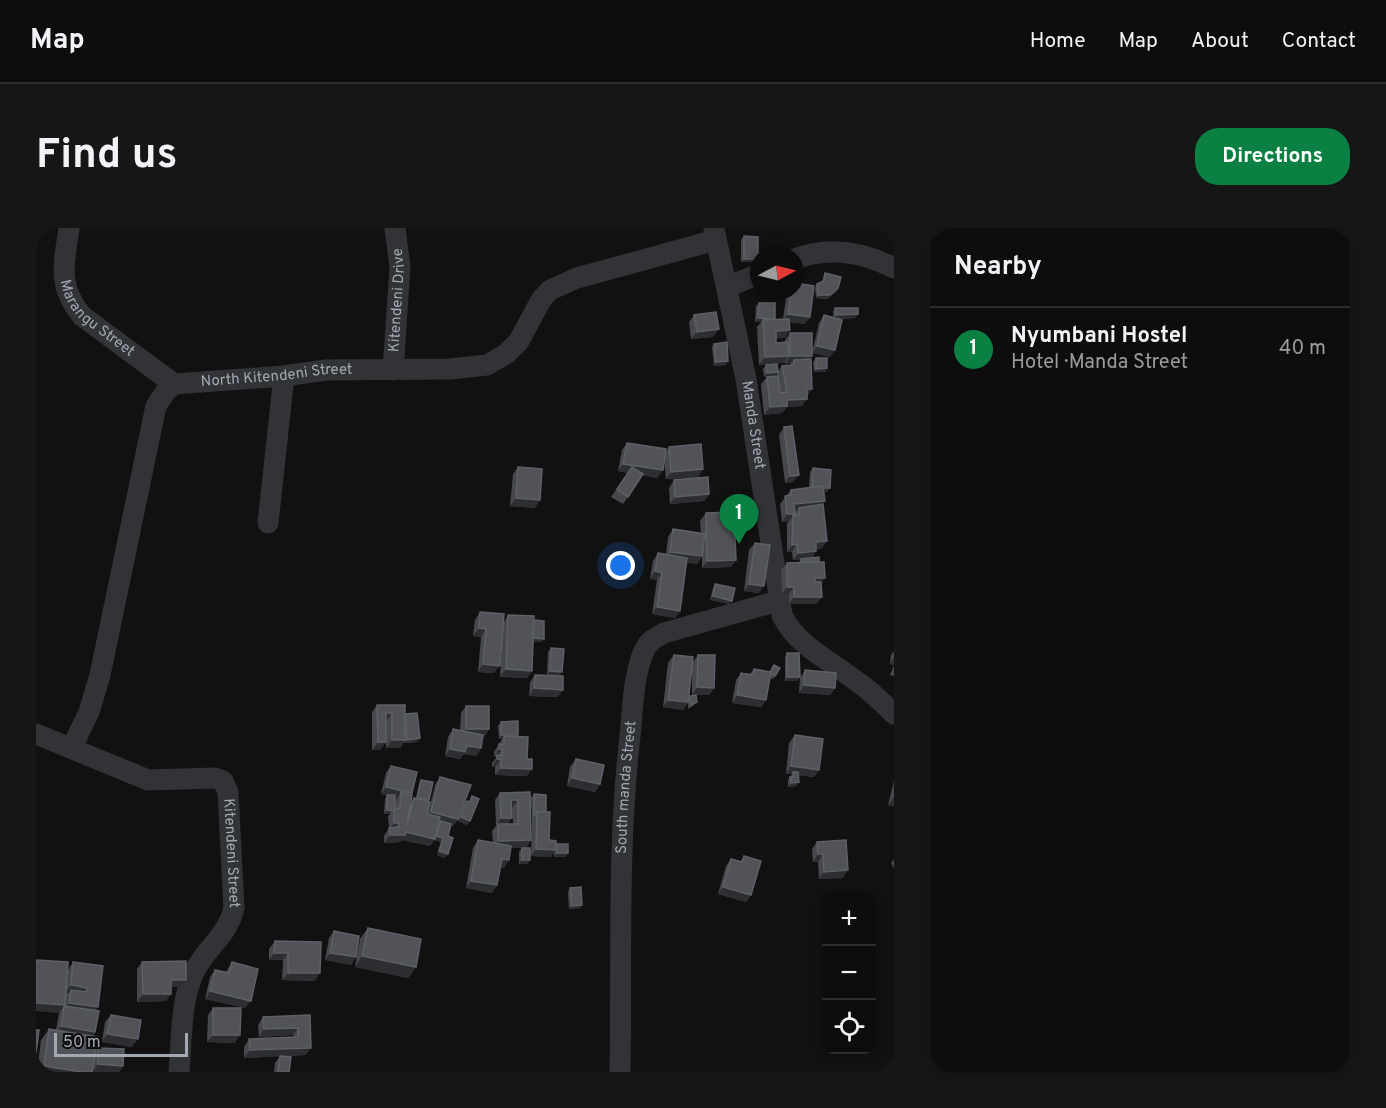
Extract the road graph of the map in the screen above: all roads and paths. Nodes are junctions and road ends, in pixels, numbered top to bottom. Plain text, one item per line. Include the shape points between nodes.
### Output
1 (69, 228) edge
2 (395, 228) edge
3 (715, 234) edge
4 (804, 257) edge
5 (894, 268) edge
6 (750, 278) edge
7 (727, 287) junction
8 (393, 370) junction
9 (284, 376) junction
10 (174, 384) junction
11 (268, 523) dead end
12 (778, 601) junction
13 (894, 714) edge
14 (36, 734) edge
15 (72, 747) junction
16 (179, 1072) edge
17 (620, 1072) edge

1 - 10 street, Marangu Street via 64,283 70,301 82,316
2 - 8 street, Kitendeni Drive via 400,267
3 - 7 street, Manda Street
3 - 8 street, North Kitendeni Street via 550,290 519,341 487,365
4 - 5 street via 854,252
6 - 7 street
7 - 12 street, Manda Street via 762,475
8 - 9 street, North Kitendeni Street via 326,370
9 - 10 street, North Kitendeni Street
9 - 11 street
10 - 15 street via 156,406 100,675 89,712
12 - 13 street, Manda Street via 788,628 800,641 875,695
12 - 17 street, South manda Street via 664,633 650,641 644,652 626,766 620,912
14 - 15 street, Kitendeni Street
15 - 16 street, Kitendeni Street via 148,780 215,777 223,781 228,792 234,908 222,937 194,973 182,1030

